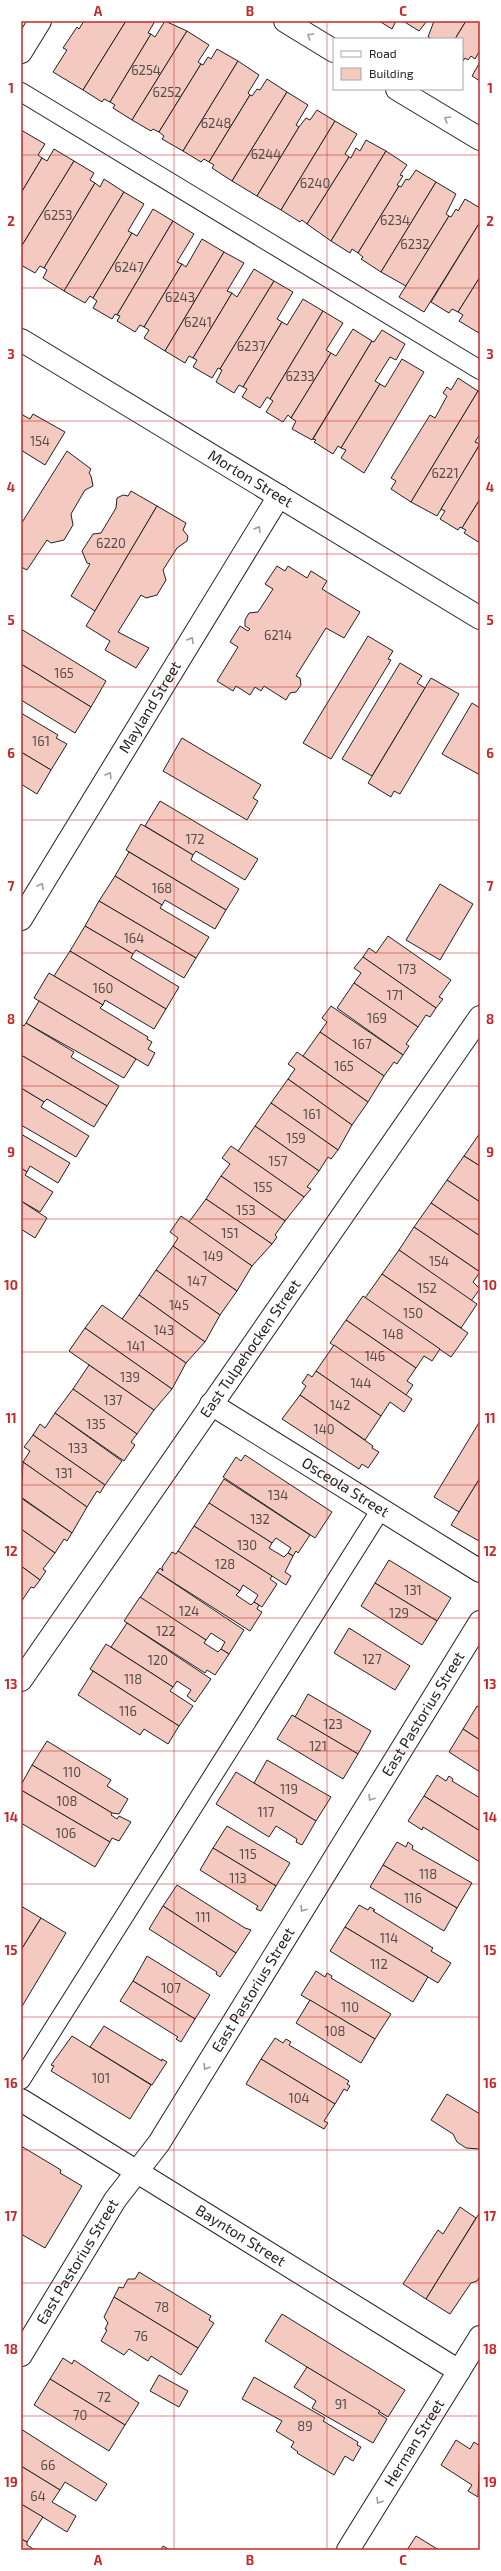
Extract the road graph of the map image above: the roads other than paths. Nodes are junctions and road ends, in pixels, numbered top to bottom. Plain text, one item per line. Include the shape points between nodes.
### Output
1 (40, 21) edge
2 (286, 21) edge
3 (333, 49) edge
4 (21, 52) edge
5 (399, 90) edge
6 (21, 92) edge
7 (480, 139) edge
8 (21, 340) edge
9 (480, 370) edge
10 (279, 496) junction
11 (480, 618) edge
12 (21, 919) edge
13 (480, 1017) edge
14 (211, 1404) junction
15 (381, 1510) junction
16 (480, 1571) edge
17 (480, 1622) edge
18 (21, 1680) edge
19 (21, 2080) edge
20 (21, 2100) edge
21 (137, 2172) junction
22 (480, 2337) edge
23 (21, 2354) edge
24 (459, 2370) junction
25 (348, 2550) edge

1 - 4 street
3 -> 2 street
7 -> 5 street
6 - 9 lane
8 - 10 street, Morton Street
10 - 11 street, Morton Street
12 -> 10 street, Mayland Street
13 - 14 street, East Tulpehocken Street
14 - 15 street, Osceola Street
14 - 18 street, East Tulpehocken Street
15 - 16 street, Osceola Street
15 - 19 lane
17 -> 21 street, East Pastorius Street via 159,2143
20 - 21 street, Baynton Street
21 - 23 street, East Pastorius Street via 115,2200
21 - 24 street, Baynton Street
22 - 24 street, Herman Street
24 -> 25 street, Herman Street

